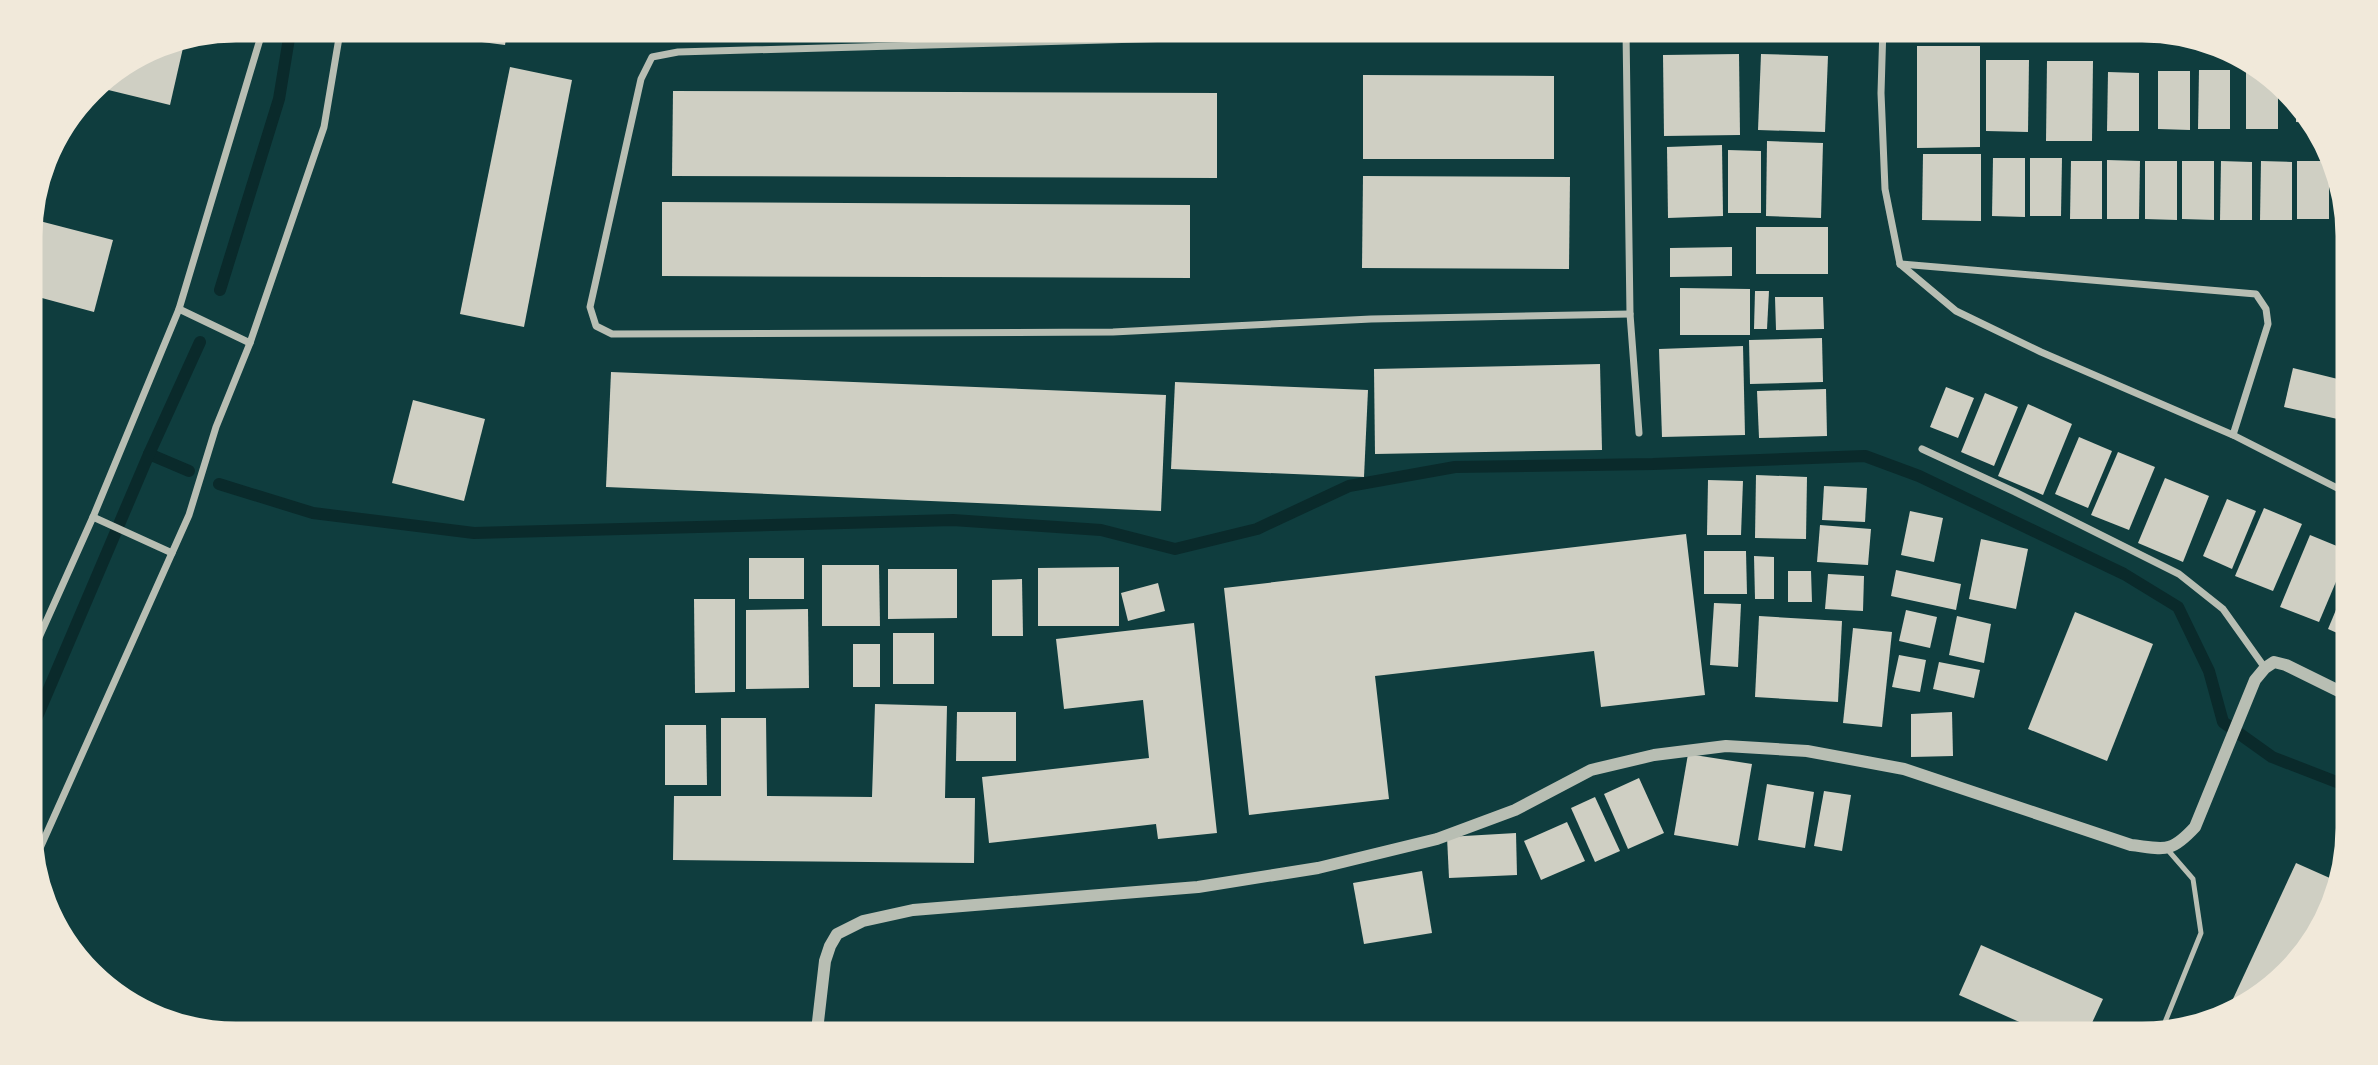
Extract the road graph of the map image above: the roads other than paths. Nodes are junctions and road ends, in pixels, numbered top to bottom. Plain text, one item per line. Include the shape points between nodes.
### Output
1 (1626, 38) edge
2 (1883, 38) edge
3 (260, 39) edge
4 (339, 39) edge
5 (1071, 39) edge
6 (1900, 264) junction
7 (179, 309) junction
8 (1630, 314) junction
9 (250, 343) junction
10 (1639, 433) dead end
11 (2233, 435) junction
12 (1922, 449) dead end
13 (2339, 489) edge
14 (93, 517) junction
15 (172, 553) junction
16 (38, 639) edge
17 (2265, 668) junction
18 (2339, 691) edge
19 (40, 849) edge
20 (2167, 849) junction
21 (2164, 1025) edge
22 (818, 1026) edge

1 - 8 street
2 - 6 street via 1885,189
3 - 7 street
4 - 9 street via 324,127
5 - 8 street via 678,52 652,57 641,79 590,307 596,326 612,334 1099,332 1371,319
6 - 11 street via 1956,311
6 - 11 street via 2256,294 2266,309 2268,324
7 - 9 street
7 - 14 street
8 - 10 street
9 - 15 street
11 - 13 street
12 - 17 street via 2179,573 2223,609
14 - 15 street
14 - 16 street
15 - 19 street
17 - 18 street via 2274,662 2286,665
17 - 20 street via 2255,680 2195,827
20 - 21 lane via 2193,879 2201,933
20 - 22 street via 2131,845 1903,769 1807,751 1726,746 1654,755 1591,770 1515,810 1437,839 1318,868 1198,887 913,910 863,921 837,934 830,946

